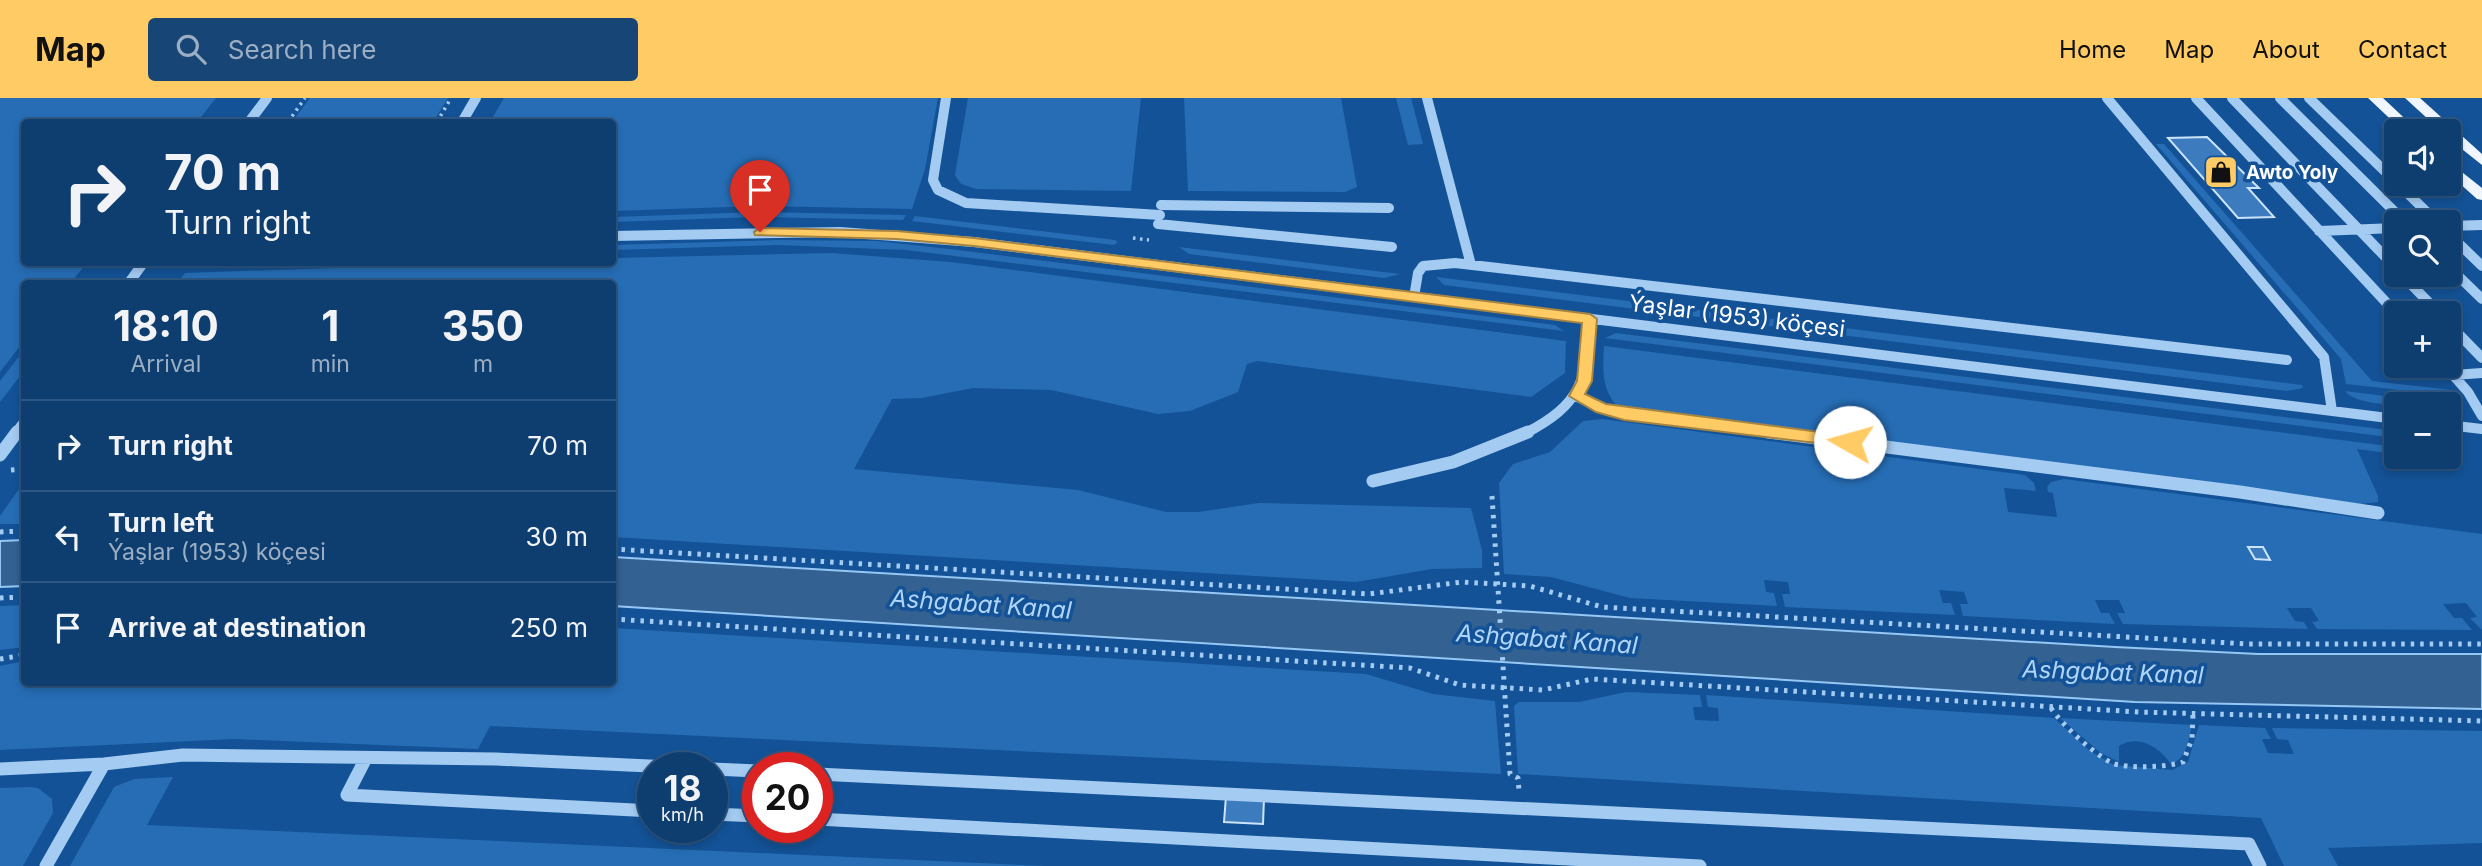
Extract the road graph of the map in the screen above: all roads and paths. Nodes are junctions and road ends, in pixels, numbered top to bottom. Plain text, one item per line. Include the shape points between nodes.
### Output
1 (267, 98) edge
2 (305, 98) edge
3 (451, 98) edge
4 (476, 98) edge
5 (946, 98) edge
6 (1427, 98) edge
7 (2107, 98) edge
8 (2196, 98) edge
9 (2232, 98) edge
10 (2280, 98) edge
11 (2309, 98) edge
12 (2375, 98) edge
13 (2412, 98) edge
14 (251, 119) edge
15 (290, 119) edge
16 (439, 119) edge
17 (464, 119) edge
18 (2398, 119) edge
19 (2482, 161) edge
20 (2384, 170) edge
21 (2461, 177) edge
22 (2410, 196) edge
23 (2482, 196) edge
24 (1389, 208) dead end
25 (2392, 210) edge
26 (2425, 210) edge
27 (1160, 215) junction
28 (2482, 225) edge
29 (2461, 226) edge
30 (2384, 228) edge
31 (2359, 229) junction
32 (2319, 231) junction
33 (616, 236) edge
34 (2461, 246) edge
35 (1392, 247) dead end
36 (2384, 255) edge
37 (1471, 265) junction
38 (2482, 266) edge
39 (2461, 279) edge
40 (2414, 287) edge
41 (1414, 297) junction
42 (2482, 299) edge
43 (2385, 301) edge
44 (2427, 301) edge
45 (1590, 319) junction
46 (2461, 336) edge
47 (2482, 358) edge
48 (2287, 360) dead end
49 (2461, 371) edge
50 (2482, 373) edge
51 (2455, 378) edge
52 (1576, 396) junction
53 (2332, 411) junction
54 (2482, 416) edge
55 (2384, 418) edge
56 (21, 426) edge
57 (2461, 427) edge
58 (2482, 429) edge
59 (0, 454) edge
60 (1373, 481) dead end
61 (1492, 496) dead end
62 (2378, 513) dead end
63 (21, 531) edge
64 (0, 532) edge
65 (616, 549) edge
66 (1499, 584) junction
67 (21, 597) edge
68 (0, 598) edge
69 (616, 619) edge
70 (2482, 644) edge
71 (21, 656) edge
72 (0, 659) edge
73 (1506, 687) junction
74 (2051, 707) junction
75 (2193, 714) junction
76 (2482, 721) edge
77 (366, 758) junction
78 (104, 764) junction
79 (637, 765) edge
80 (0, 769) edge
81 (1510, 774) dead end
82 (833, 775) edge
83 (637, 810) edge
84 (833, 820) edge
85 (47, 866) edge
86 (1700, 866) edge
87 (2260, 866) edge

1 - 14 street
2 - 15 path
3 - 16 path
4 - 17 street
5 - 27 street via 933,180 948,197 985,205
6 - 37 street
7 - 53 street via 2324,357
8 - 32 street
9 - 31 street
10 - 25 street
11 - 20 street
12 - 18 main road
13 - 19 main road
21 - 23 main road
22 - 26 lane
24 - 27 street
27 - 35 street
28 - 29 street
30 - 31 street
31 - 32 street
31 - 36 street
32 - 43 street
33 - 41 street, Ýaşlar (1953) köçesi via 781,231 897,235
34 - 38 street
37 - 41 street via 1428,264 1418,273
37 - 48 street
39 - 42 street
40 - 44 street
41 - 45 street, Ýaşlar (1953) köçesi
45 - 52 street via 1584,381
45 - 53 street, Ýaşlar (1953) köçesi
46 - 47 street
49 - 50 street
51 - 54 street
52 - 60 street via 1559,413 1490,448 1404,476
52 - 62 street via 1624,414
53 - 55 street, Ýaşlar (1953) köçesi
56 - 59 street
57 - 58 street
61 - 66 path
63 - 64 path
65 - 66 path via 1369,594 1462,582
66 - 70 path via 1530,586 1602,607 2249,645
66 - 73 path
67 - 68 path
69 - 73 path via 1410,668 1460,685
71 - 72 path
73 - 74 path via 1543,690 1592,679
73 - 81 path
74 - 75 path
74 - 75 path via 2061,723 2119,765 2179,765 2189,752
75 - 76 path
77 - 78 street via 183,755
77 - 79 street
77 - 83 lane via 347,794
78 - 80 street
78 - 85 street
82 - 87 street via 2249,844
84 - 86 street

